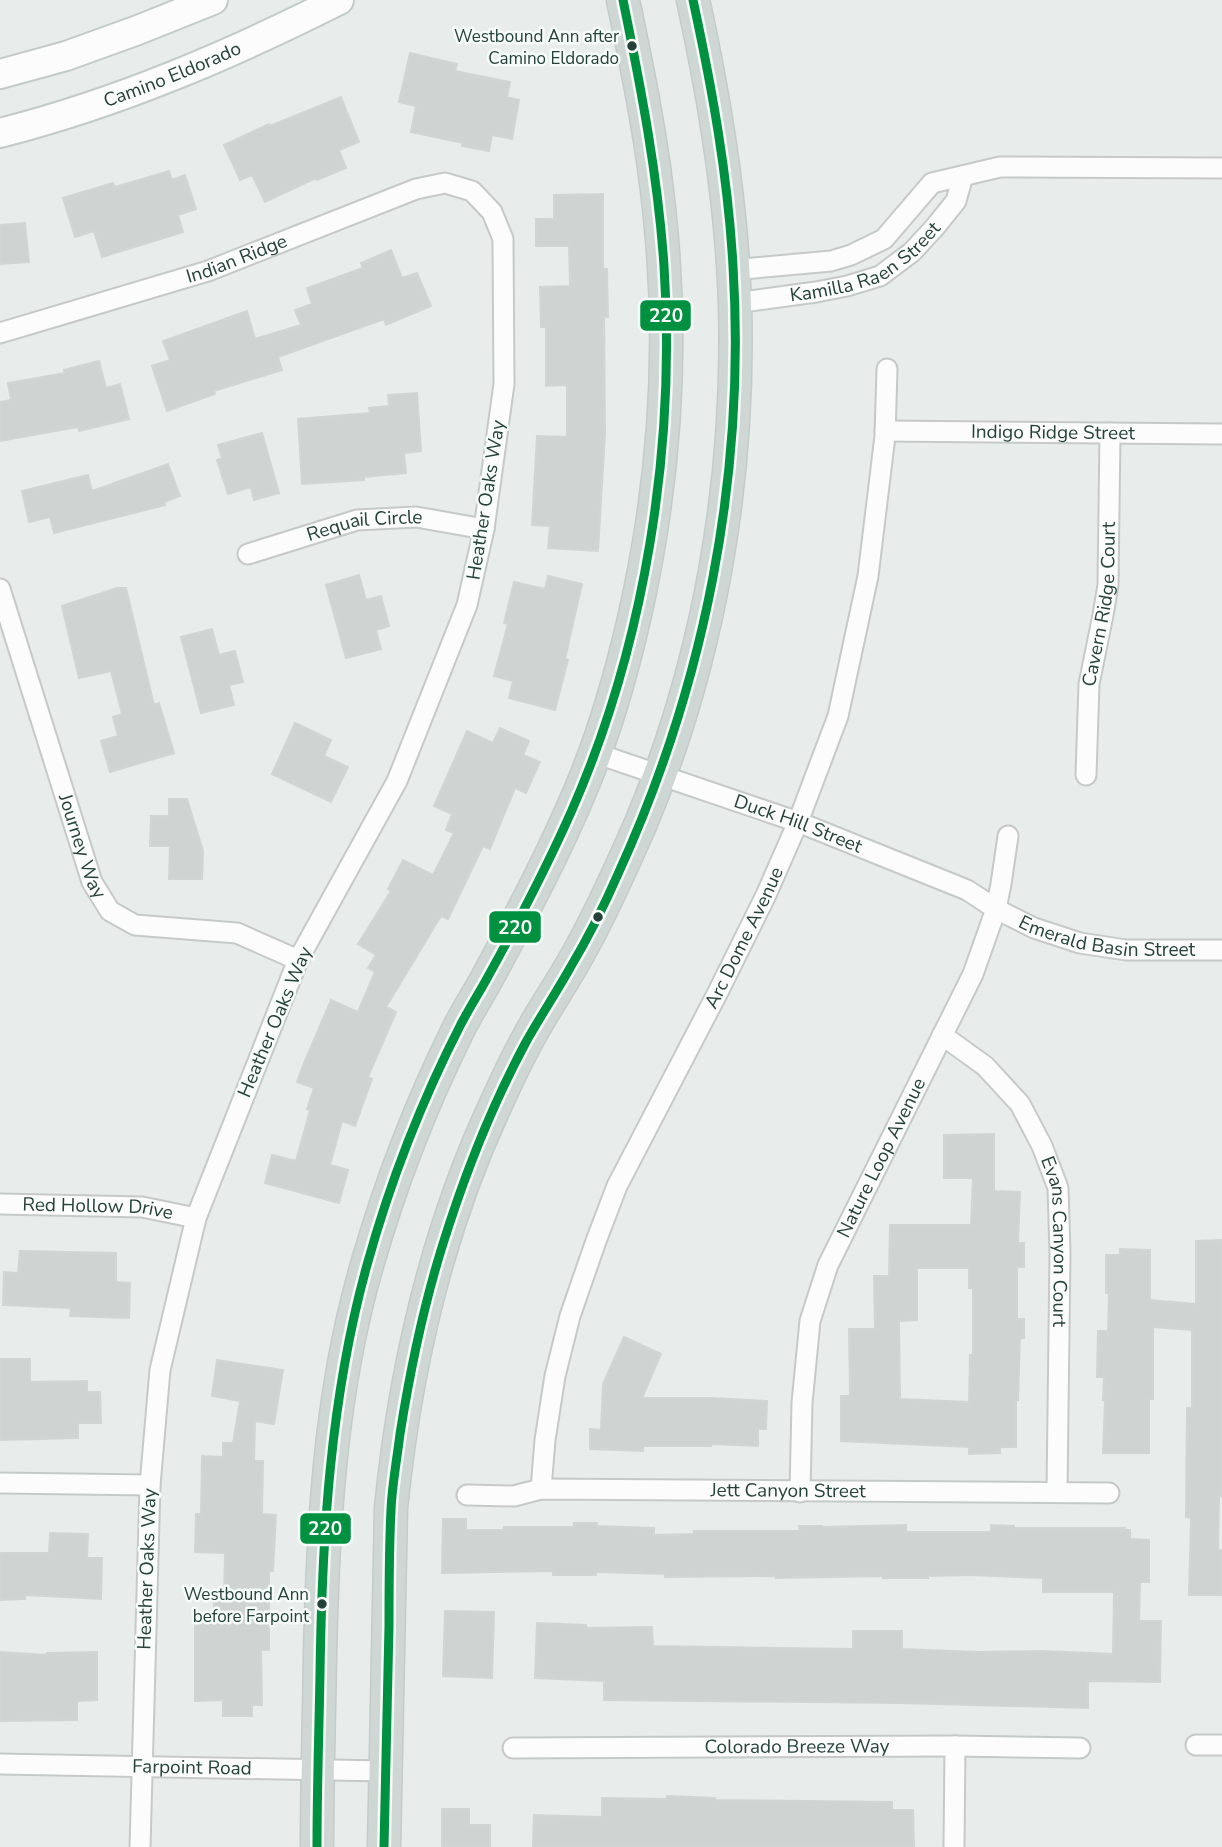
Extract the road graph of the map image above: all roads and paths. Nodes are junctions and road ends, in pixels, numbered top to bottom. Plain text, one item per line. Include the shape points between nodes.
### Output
1 (213, 0) edge
2 (339, 0) edge
3 (623, 0) edge
4 (693, 0) edge
5 (0, 74) edge
6 (0, 133) edge
7 (1222, 168) edge
8 (963, 176) junction
9 (472, 191) joint
10 (732, 270) junction
11 (735, 303) junction
12 (0, 333) edge
13 (887, 369) dead end
14 (886, 431) junction
15 (1110, 433) junction
16 (1222, 434) edge
17 (484, 529) junction
18 (248, 554) dead end
19 (0, 589) edge
20 (595, 753) junction
21 (659, 775) junction
22 (1086, 775) dead end
23 (798, 822) junction
24 (1007, 836) dead end
25 (996, 909) junction
26 (1222, 950) edge
27 (298, 960) junction
28 (942, 1035) junction
29 (0, 1204) edge
30 (196, 1217) junction
31 (0, 1483) edge
32 (149, 1485) junction
33 (541, 1489) junction
34 (800, 1492) junction
35 (1057, 1492) junction
36 (1109, 1493) dead end
37 (467, 1495) dead end
38 (1196, 1745) dead end
39 (1222, 1745) edge
40 (955, 1746) junction
41 (513, 1748) dead end
42 (1080, 1748) dead end
43 (0, 1764) edge
44 (142, 1766) junction
45 (317, 1769) junction
46 (385, 1771) junction
47 (140, 1847) edge
48 (317, 1847) edge
49 (384, 1847) edge
50 (954, 1847) edge

1 - 5 main road via 66,56
2 - 6 main road, Camino Eldorado via 212,61 123,96
3 - 20 main road via 660,220 666,385 649,547 629,640
4 - 10 main road via 720,152
7 - 8 street, Kamilla Raen Street via 1000,167
8 - 10 street, Kamilla Raen Street via 932,183 884,239 850,255 831,261
8 - 11 street, Kamilla Raen Street via 956,201 935,227 880,276 816,292
9 - 12 street, Indian Ridge via 445,183 416,189 208,271
9 - 17 street, Heather Oaks Way via 492,212 503,239 504,384
10 - 11 main road
11 - 21 main road via 730,447 718,548 701,638
13 - 14 street, Arc Dome Avenue
14 - 15 street, Indigo Ridge Street
14 - 23 street, Arc Dome Avenue via 868,576 838,716
15 - 16 street, Indigo Ridge Street
15 - 22 street, Cavern Ridge Court via 1108,585 1088,684
17 - 18 street, Requail Circle via 416,517 357,520
17 - 27 street, Heather Oaks Way via 467,605 397,781
19 - 27 street, Journey Way via 92,882 110,911 135,925 237,933
20 - 21 street, Duck Hill Street
20 - 45 main road via 550,858 438,1072 399,1166 367,1265 343,1368 328,1477
21 - 23 street, Duck Hill Street
21 - 46 main road via 600,912 495,1105 439,1257 415,1350 396,1455
23 - 25 street, Duck Hill Street via 967,890
23 - 33 street, Arc Dome Avenue via 724,980 617,1186 600,1230 555,1376
24 - 25 street, Nature Loop Avenue
25 - 26 street, Emerald Basin Street via 1080,943 1126,950
25 - 28 street, Nature Loop Avenue via 972,974
27 - 30 street, Heather Oaks Way
28 - 34 street, Nature Loop Avenue via 828,1265 810,1321
28 - 35 street, Evans Canyon Court via 985,1066 1020,1104 1058,1188
29 - 30 street, Red Hollow Drive via 142,1207
30 - 32 street, Heather Oaks Way via 160,1370
31 - 32 street
32 - 44 street, Heather Oaks Way
33 - 34 street, Jett Canyon Street
33 - 37 street, Jett Canyon Street via 514,1496
34 - 35 street, Jett Canyon Street
35 - 36 street, Jett Canyon Street
38 - 39 street
40 - 41 street, Colorado Breeze Way
40 - 42 street, Colorado Breeze Way
40 - 50 street
43 - 44 street, Farpoint Road
44 - 45 street, Farpoint Road
44 - 47 street, Heather Oaks Way
45 - 46 street, Farpoint Road
45 - 48 main road
46 - 49 main road

